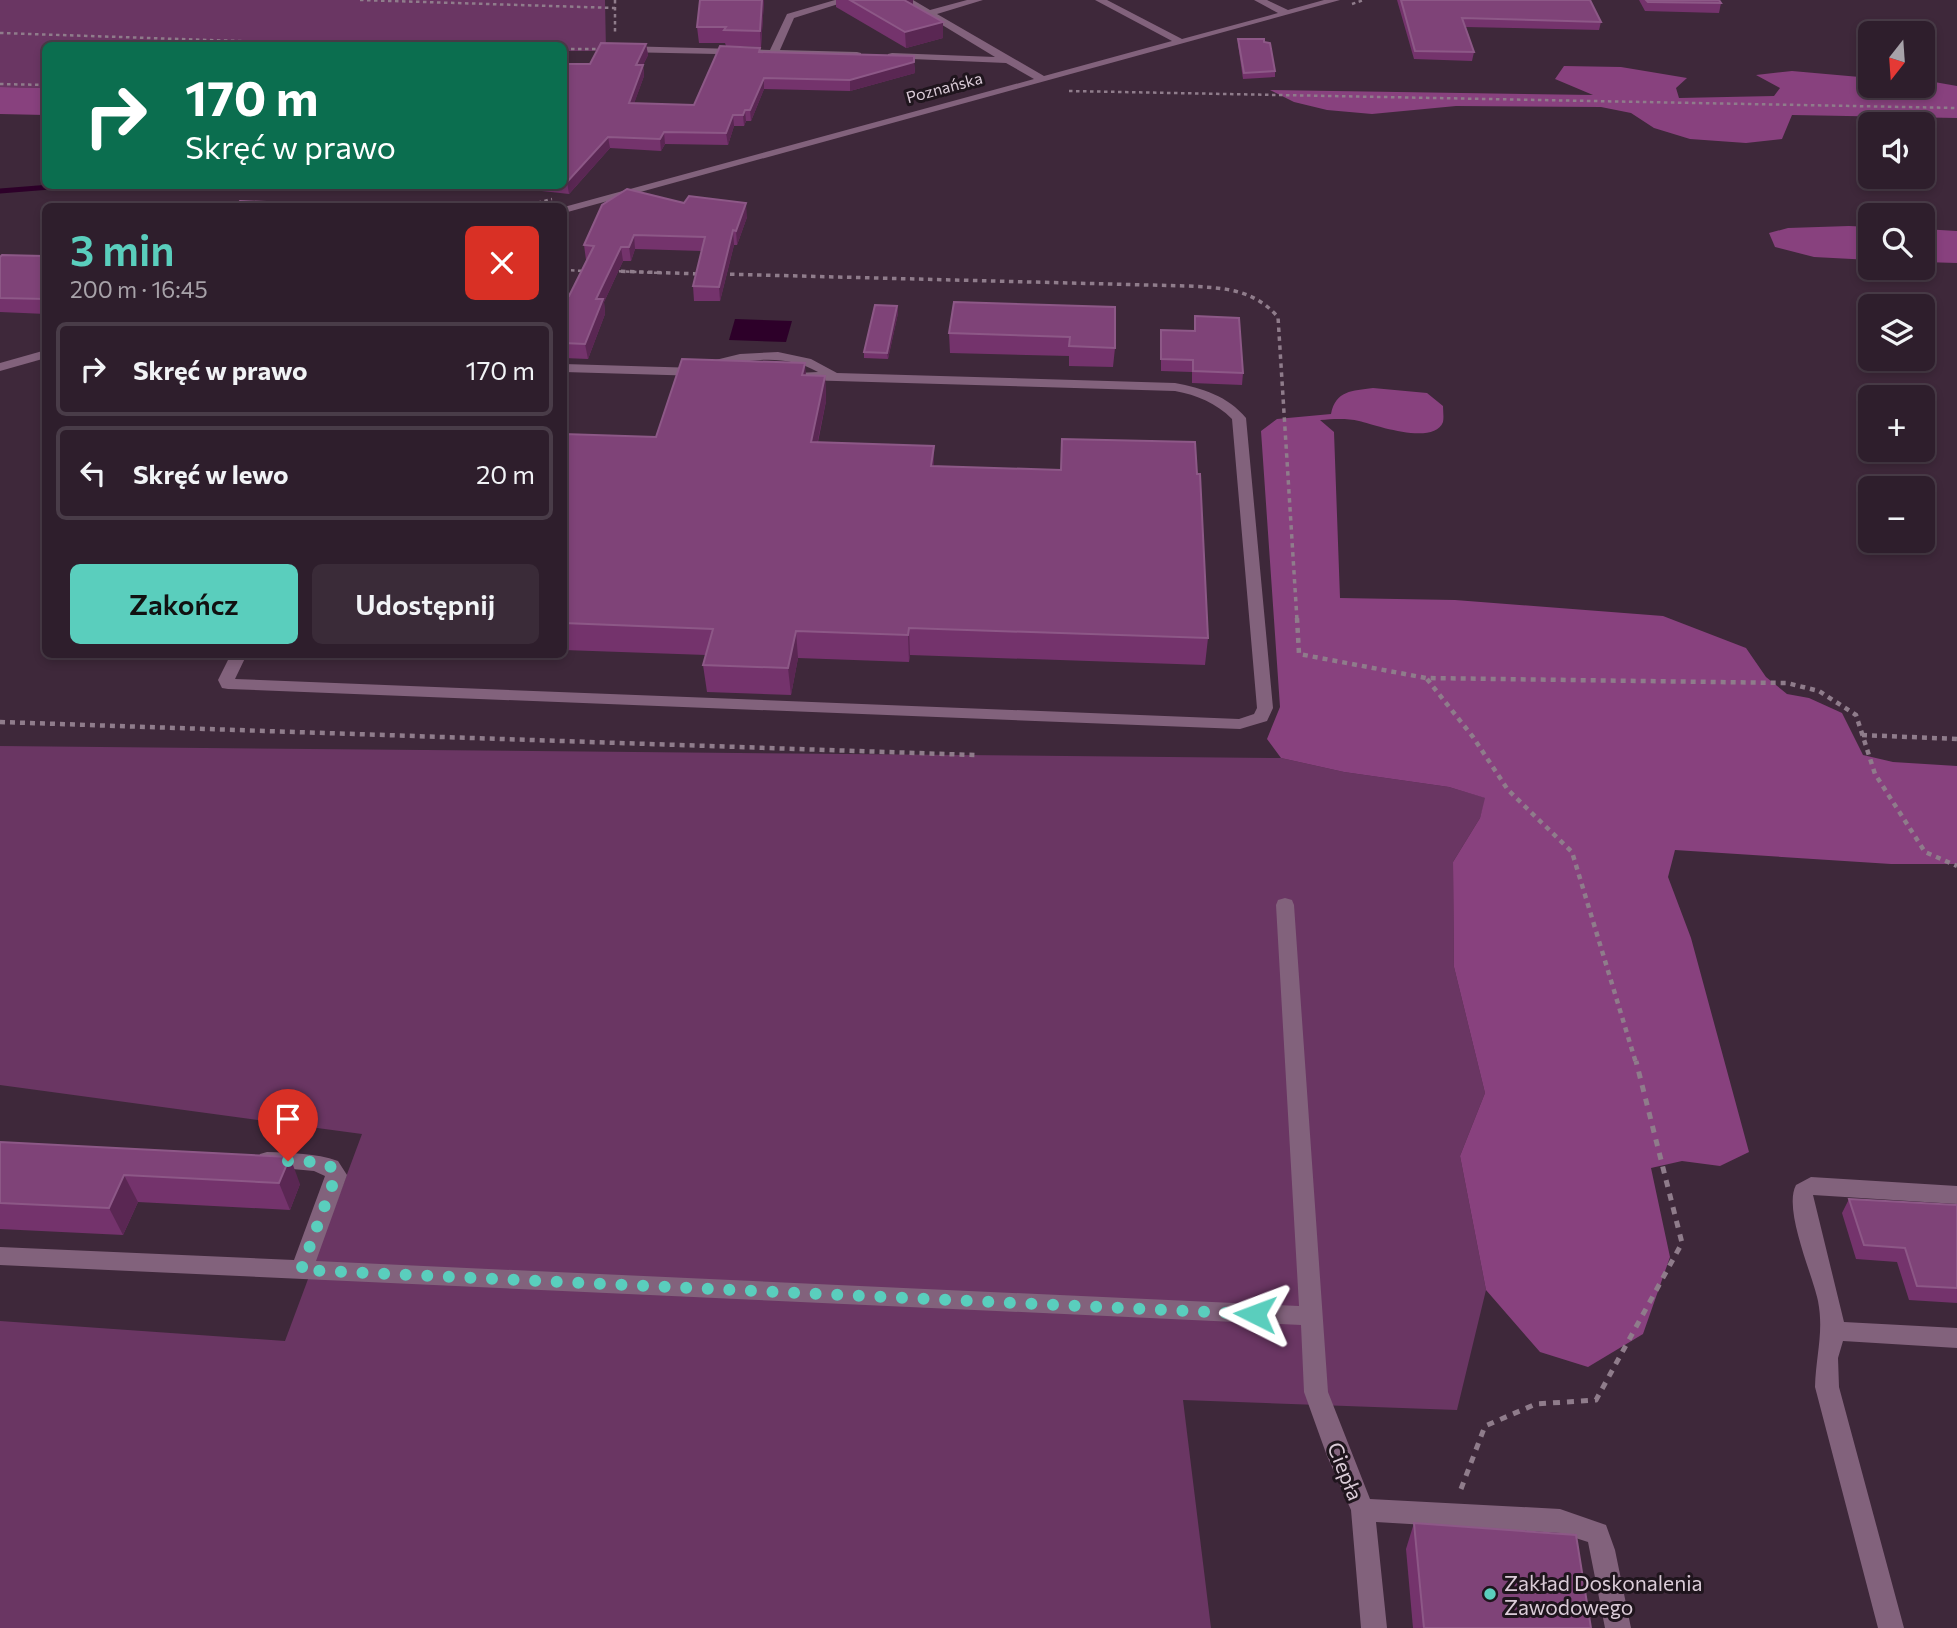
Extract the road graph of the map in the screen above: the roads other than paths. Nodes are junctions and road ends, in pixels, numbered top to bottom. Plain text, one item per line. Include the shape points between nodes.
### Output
1 (846, 0) edge
2 (906, 0) edge
3 (978, 0) edge
4 (1100, 0) edge
5 (1259, 0) edge
6 (1335, 0) edge
7 (929, 13) junction
8 (1287, 13) junction
9 (1181, 42) junction
10 (619, 49) edge
11 (774, 52) junction
12 (870, 55) edge
13 (884, 56) edge
14 (1008, 60) junction
15 (1042, 79) junction
16 (567, 209) edge
17 (42, 355) edge
18 (0, 367) edge
19 (567, 368) edge
20 (688, 372) junction
21 (741, 374) edge
22 (782, 375) edge
23 (835, 377) junction
24 (237, 658) edge
25 (1285, 905) dead end
26 (246, 1158) edge
27 (1957, 1195) edge
28 (0, 1256) edge
29 (301, 1270) junction
30 (1310, 1316) junction
31 (1834, 1331) junction
32 (1957, 1338) edge
33 (1363, 1510) junction
34 (1374, 1628) edge
35 (1618, 1628) edge
36 (1891, 1628) edge

1 - 11 street via 790,16
2 - 7 street
3 - 7 street
4 - 9 street
5 - 8 street
6 - 8 street, Poznańska
7 - 14 street
8 - 9 street, Poznańska
9 - 15 street, Poznańska
10 - 11 street
11 - 12 street
13 - 14 street
14 - 15 street
15 - 16 street, Poznańska
17 - 18 street
19 - 20 street
20 - 21 street
20 - 23 street via 744,357 788,358 814,364
22 - 23 street
23 - 24 street via 1175,387 1195,390 1228,407 1239,418 1265,708 1261,717 1240,724 228,684
25 - 30 street, Ciepła
26 - 29 street via 314,1162 331,1167 336,1175
27 - 31 street via 1811,1186 1803,1191
28 - 29 street
29 - 30 street
30 - 33 street, Ciepła via 1316,1392
31 - 32 street
31 - 36 street via 1827,1358 1827,1387
33 - 34 street, Ciepła
33 - 35 street via 1560,1521 1597,1533

